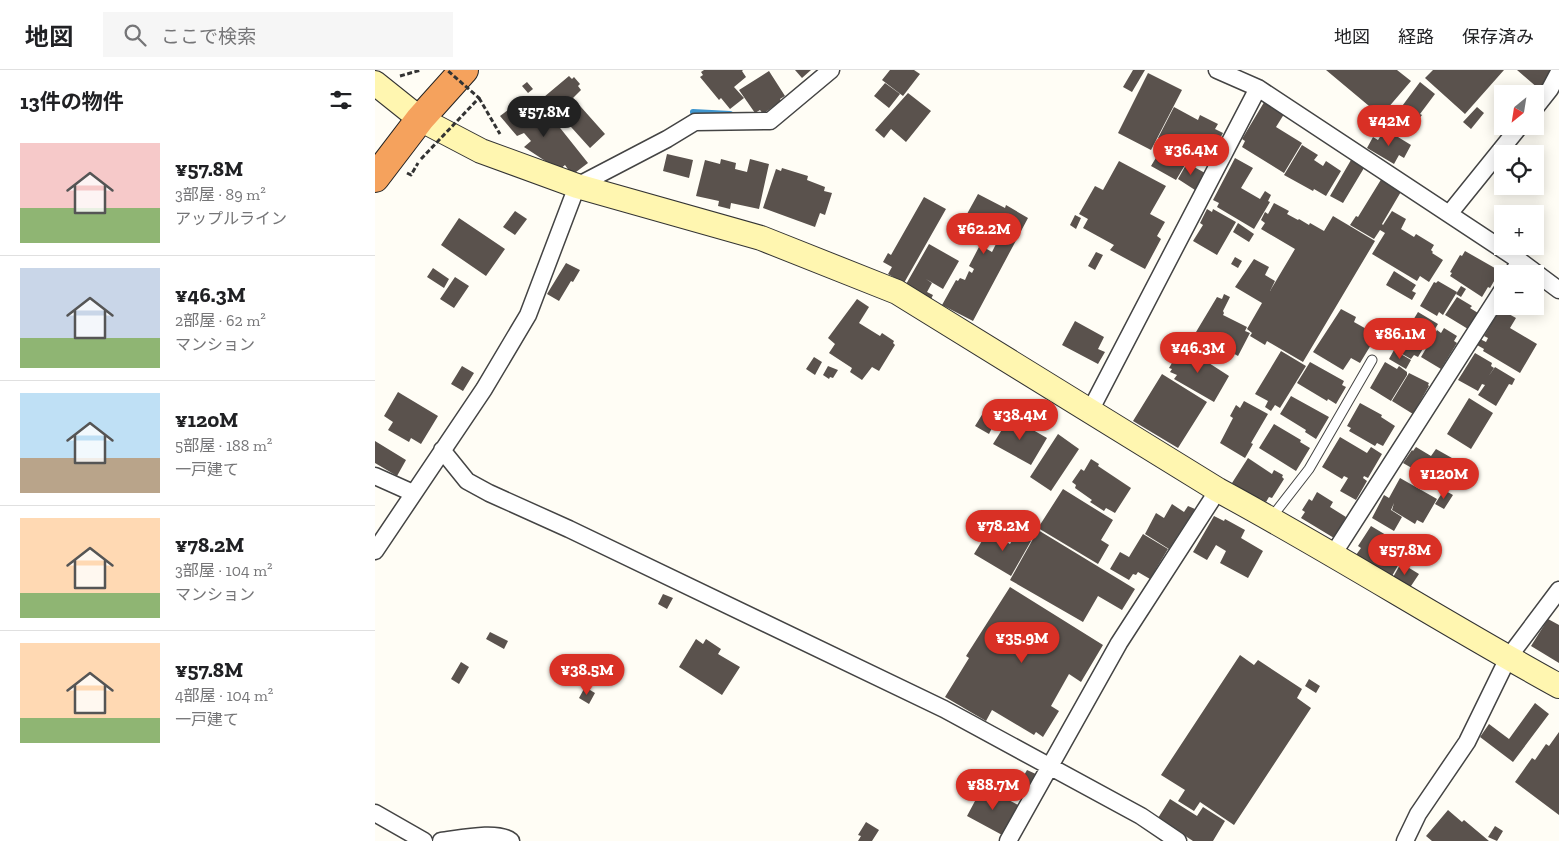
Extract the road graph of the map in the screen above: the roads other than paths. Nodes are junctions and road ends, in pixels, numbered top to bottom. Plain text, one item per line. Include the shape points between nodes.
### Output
1 (464, 70) edge
2 (831, 70) edge
3 (1217, 70) edge
4 (1559, 72) edge
5 (375, 83) edge
6 (1258, 88) junction
7 (1544, 97) edge
8 (421, 119) junction
9 (1513, 135) edge
10 (375, 178) edge
11 (577, 186) junction
12 (1449, 214) junction
13 (1513, 265) edge
14 (1544, 282) edge
15 (1559, 290) edge
16 (1494, 303) edge
17 (1372, 360) dead end
18 (1090, 411) junction
19 (442, 450) junction
20 (375, 476) edge
21 (1218, 490) junction
22 (413, 493) junction
23 (1271, 518) junction
24 (375, 551) edge
25 (1332, 556) junction
26 (1559, 590) edge
27 (1508, 658) junction
28 (1559, 686) edge
29 (1051, 766) junction
30 (375, 813) edge
31 (424, 841) edge
32 (441, 841) edge
33 (511, 841) edge
34 (1008, 841) edge
35 (1178, 841) edge
36 (1405, 841) edge

1 - 8 highway
2 - 11 street via 770,121 695,122
3 - 6 street
4 - 7 street
5 - 8 street
6 - 12 street
6 - 18 street
8 - 10 highway
8 - 11 street via 481,151
9 - 12 street
11 - 18 street via 761,238 897,292
11 - 19 street via 527,315 484,389
12 - 13 street
14 - 15 street
16 - 25 street
17 - 23 lane via 1309,469
18 - 21 street
19 - 22 street
19 - 29 street via 467,481 489,493 569,528 926,701
20 - 22 street
21 - 23 street
21 - 29 street via 1119,643
22 - 24 street
23 - 25 street
25 - 27 street
26 - 27 street
27 - 28 street
27 - 36 street via 1467,742 1418,814
29 - 34 street
29 - 35 street via 1141,816
30 - 31 street
32 - 33 street via 492,836 507,837

